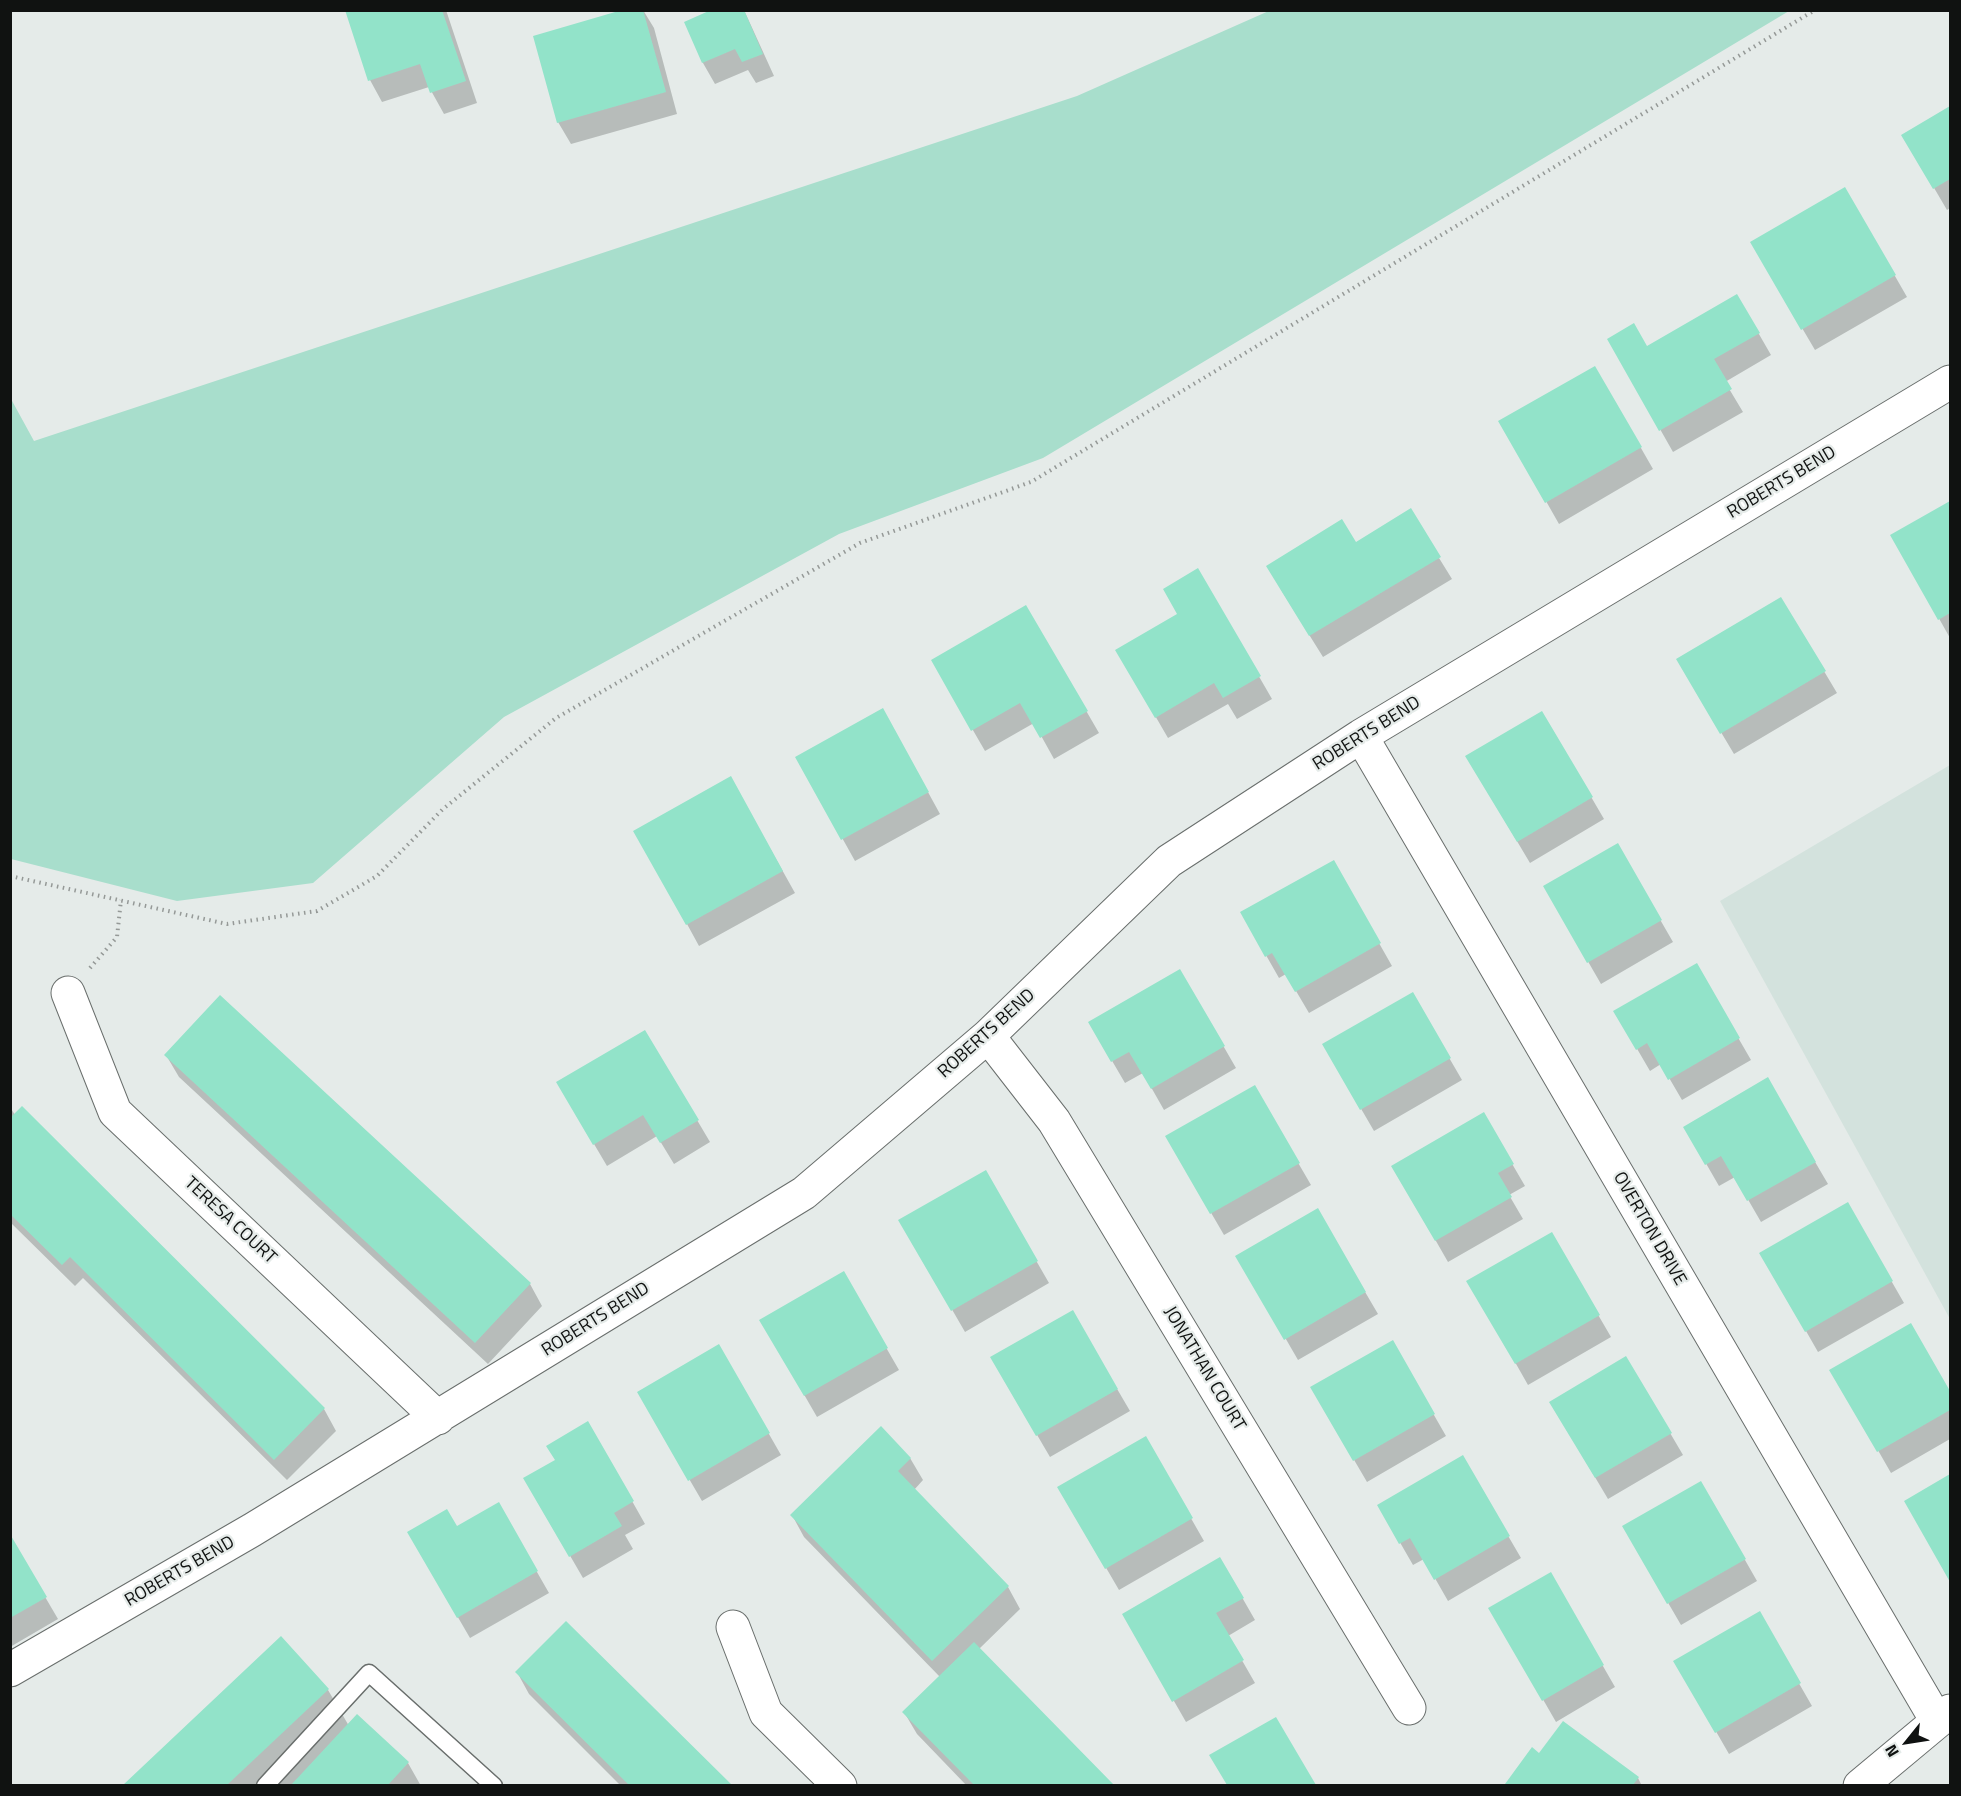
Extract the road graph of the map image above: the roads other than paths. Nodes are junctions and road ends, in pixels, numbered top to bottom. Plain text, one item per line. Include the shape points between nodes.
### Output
1 (1950, 382) edge
2 (1361, 736) junction
3 (68, 993) road end
4 (988, 1036) junction
5 (438, 1418) junction
6 (733, 1627) dead end
7 (10, 1670) edge
8 (1409, 1708) dead end
9 (1944, 1716) edge
10 (265, 1785) edge
11 (494, 1785) edge
12 (840, 1785) edge
13 (1860, 1785) edge

1 - 2 street, ROBERTS BEND
2 - 4 street, ROBERTS BEND via 1169,861
2 - 9 street, OVERTON DRIVE
3 - 5 street, TERESA COURT via 116,1112
4 - 5 street, ROBERTS BEND via 804,1193
4 - 8 street, JONATHAN COURT via 1054,1121
5 - 7 street, ROBERTS BEND
6 - 12 street via 765,1713
9 - 13 street
10 - 11 lane via 369,1673

